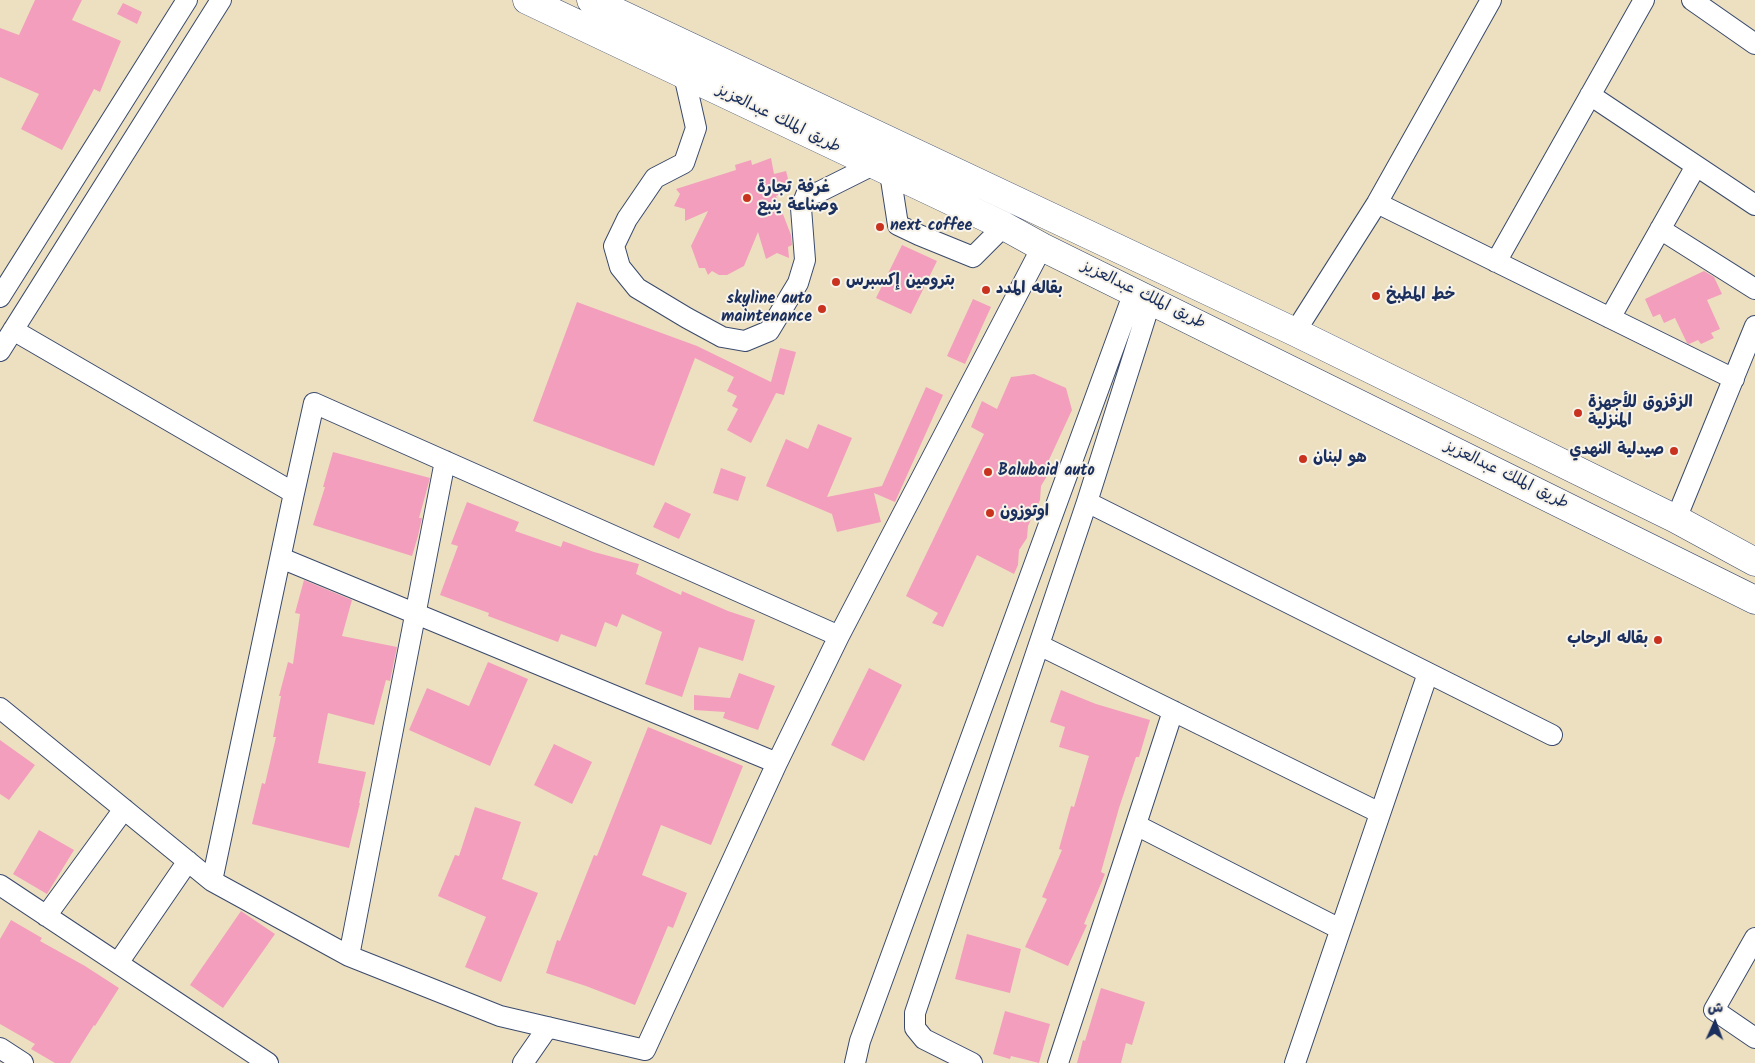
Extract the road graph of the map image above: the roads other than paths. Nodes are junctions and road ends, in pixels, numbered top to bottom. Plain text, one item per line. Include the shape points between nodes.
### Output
1 (187, 0) edge
2 (221, 0) edge
3 (527, 0) edge
4 (592, 0) edge
5 (1491, 0) edge
6 (1644, 0) edge
7 (1692, 0) edge
8 (1755, 44) edge
9 (684, 75) junction
10 (1590, 95) junction
11 (1696, 166) junction
12 (882, 169) junction
13 (1376, 202) junction
14 (1755, 205) edge
15 (1004, 226) junction
16 (1660, 229) junction
17 (1042, 247) junction
18 (1496, 262) junction
19 (1755, 289) edge
20 (1142, 296) junction
21 (0, 297) edge
22 (1610, 318) junction
23 (1755, 326) edge
24 (13, 330) junction
25 (1295, 332) junction
26 (0, 351) edge
27 (1734, 379) junction
28 (445, 461) junction
29 (294, 493) junction
30 (1087, 502) junction
31 (1676, 519) junction
32 (281, 558) junction
33 (1755, 562) edge
34 (1755, 600) edge
35 (415, 614) junction
36 (839, 636) junction
37 (1039, 645) junction
38 (1428, 673) junction
39 (0, 708) edge
40 (1173, 712) junction
41 (1552, 735) dead end
42 (778, 763) junction
43 (124, 809) junction
44 (1380, 813) junction
45 (1136, 825) junction
46 (188, 861) junction
47 (212, 881) junction
48 (0, 885) edge
49 (46, 916) junction
50 (1340, 929) junction
51 (1755, 938) edge
52 (350, 956) junction
53 (118, 963) junction
54 (548, 1028) junction
55 (1755, 1038) edge
56 (0, 1048) edge
57 (23, 1063) edge
58 (268, 1063) edge
59 (522, 1063) edge
60 (855, 1063) edge
61 (972, 1063) edge
62 (1058, 1063) edge
63 (1295, 1063) edge

1 - 21 street
2 - 24 street
3 - 9 highway, طريق الملك عبدالعزيز
4 - 25 highway, طريق الملك عبدالعزيز
5 - 13 street
6 - 10 street
7 - 8 street
9 - 12 highway, طريق الملك عبدالعزيز
9 - 12 street via 696,128 684,163 655,178 627,219 614,246 620,268 637,288 722,336 745,341 769,331 798,283 805,260 801,208 806,196
10 - 11 street
10 - 18 street
11 - 14 street
11 - 16 street
12 - 15 highway, طريق الملك عبدالعزيز
12 - 15 street via 898,225 919,235 973,258
13 - 18 street
13 - 25 street
15 - 17 highway, طريق الملك عبدالعزيز
16 - 19 street
16 - 22 street
17 - 20 highway, طريق الملك عبدالعزيز
17 - 36 street
18 - 22 street
20 - 30 street
20 - 34 highway, طريق الملك عبدالعزيز
20 - 60 street via 863,1031
22 - 27 street
23 - 27 street
24 - 26 street
24 - 29 street
25 - 31 highway, طريق الملك عبدالعزيز
27 - 31 street
28 - 29 street via 314,403
28 - 35 street
28 - 36 street
29 - 32 street
30 - 37 street
30 - 38 street
31 - 33 highway, طريق الملك عبدالعزيز
32 - 35 street
32 - 47 street
35 - 42 street
35 - 52 street
36 - 42 street
37 - 40 street
37 - 61 street via 915,1013 915,1028 924,1039
38 - 41 street
38 - 44 street
39 - 43 street
40 - 44 street
40 - 45 street
42 - 54 street via 645,1050
43 - 46 street
43 - 49 street
44 - 50 street
45 - 50 street
45 - 62 street
46 - 47 street
46 - 53 street
47 - 52 street
48 - 49 street
49 - 53 street
50 - 63 street
51 - 55 street via 1714,1010
52 - 54 street via 500,1016
53 - 58 street
54 - 59 street
56 - 57 street

